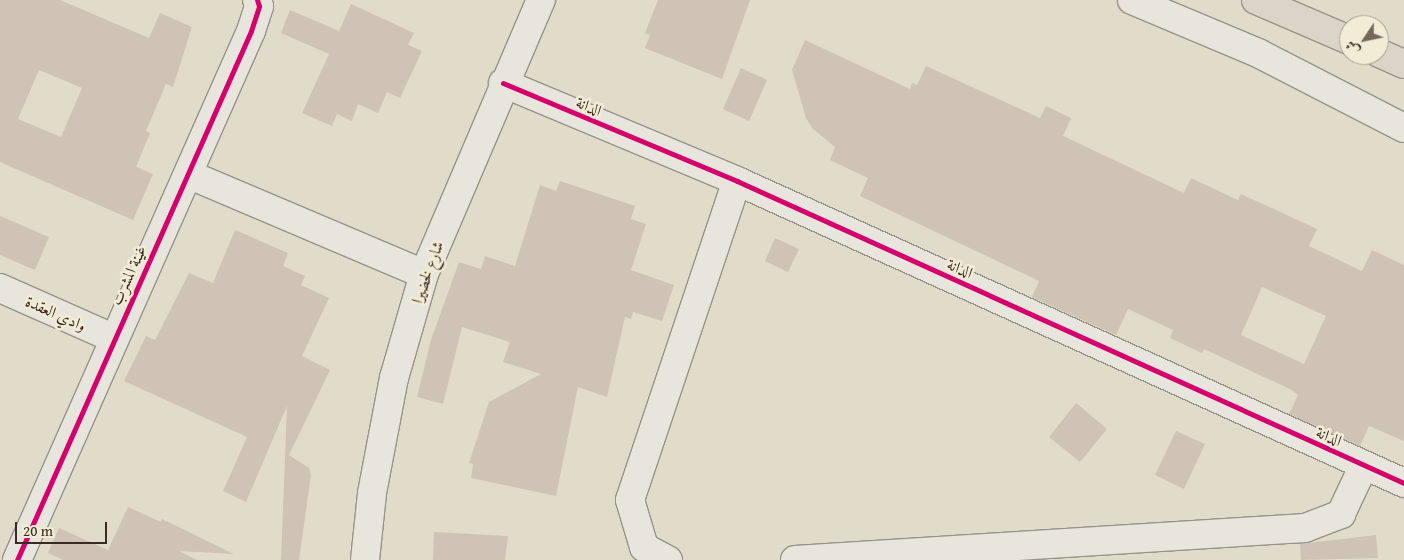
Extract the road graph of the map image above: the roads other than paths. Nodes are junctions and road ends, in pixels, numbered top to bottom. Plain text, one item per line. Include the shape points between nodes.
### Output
1 (257, 0) edge
2 (541, 0) edge
3 (1132, 0) edge
4 (1256, 0) edge
5 (1339, 36) edge
6 (1389, 57) edge
7 (1404, 64) edge
8 (503, 83) junction
9 (1404, 128) edge
10 (188, 174) junction
11 (737, 181) junction
12 (424, 274) junction
13 (0, 288) edge
14 (113, 338) junction
15 (1364, 465) junction
16 (1404, 484) edge
17 (17, 560) edge
18 (365, 560) edge
19 (668, 560) edge
20 (795, 560) edge

1 - 10 street, غينة المشرب via 251,30
2 - 8 street, شارع لخضيرا
3 - 9 street via 1258,53
4 - 5 main road
6 - 7 main road
8 - 11 street, الدانة
8 - 12 street, شارع لخضيرا
10 - 12 street
10 - 14 street, غينة المشرب
11 - 15 street, الدانة
11 - 19 street via 630,500 644,547
12 - 18 street, شارع لخضيرا via 394,378 372,493
13 - 14 street, وادي العقدة
14 - 17 street, غينة المشرب
15 - 16 street, الدانة
15 - 20 street via 1341,514 1305,528

